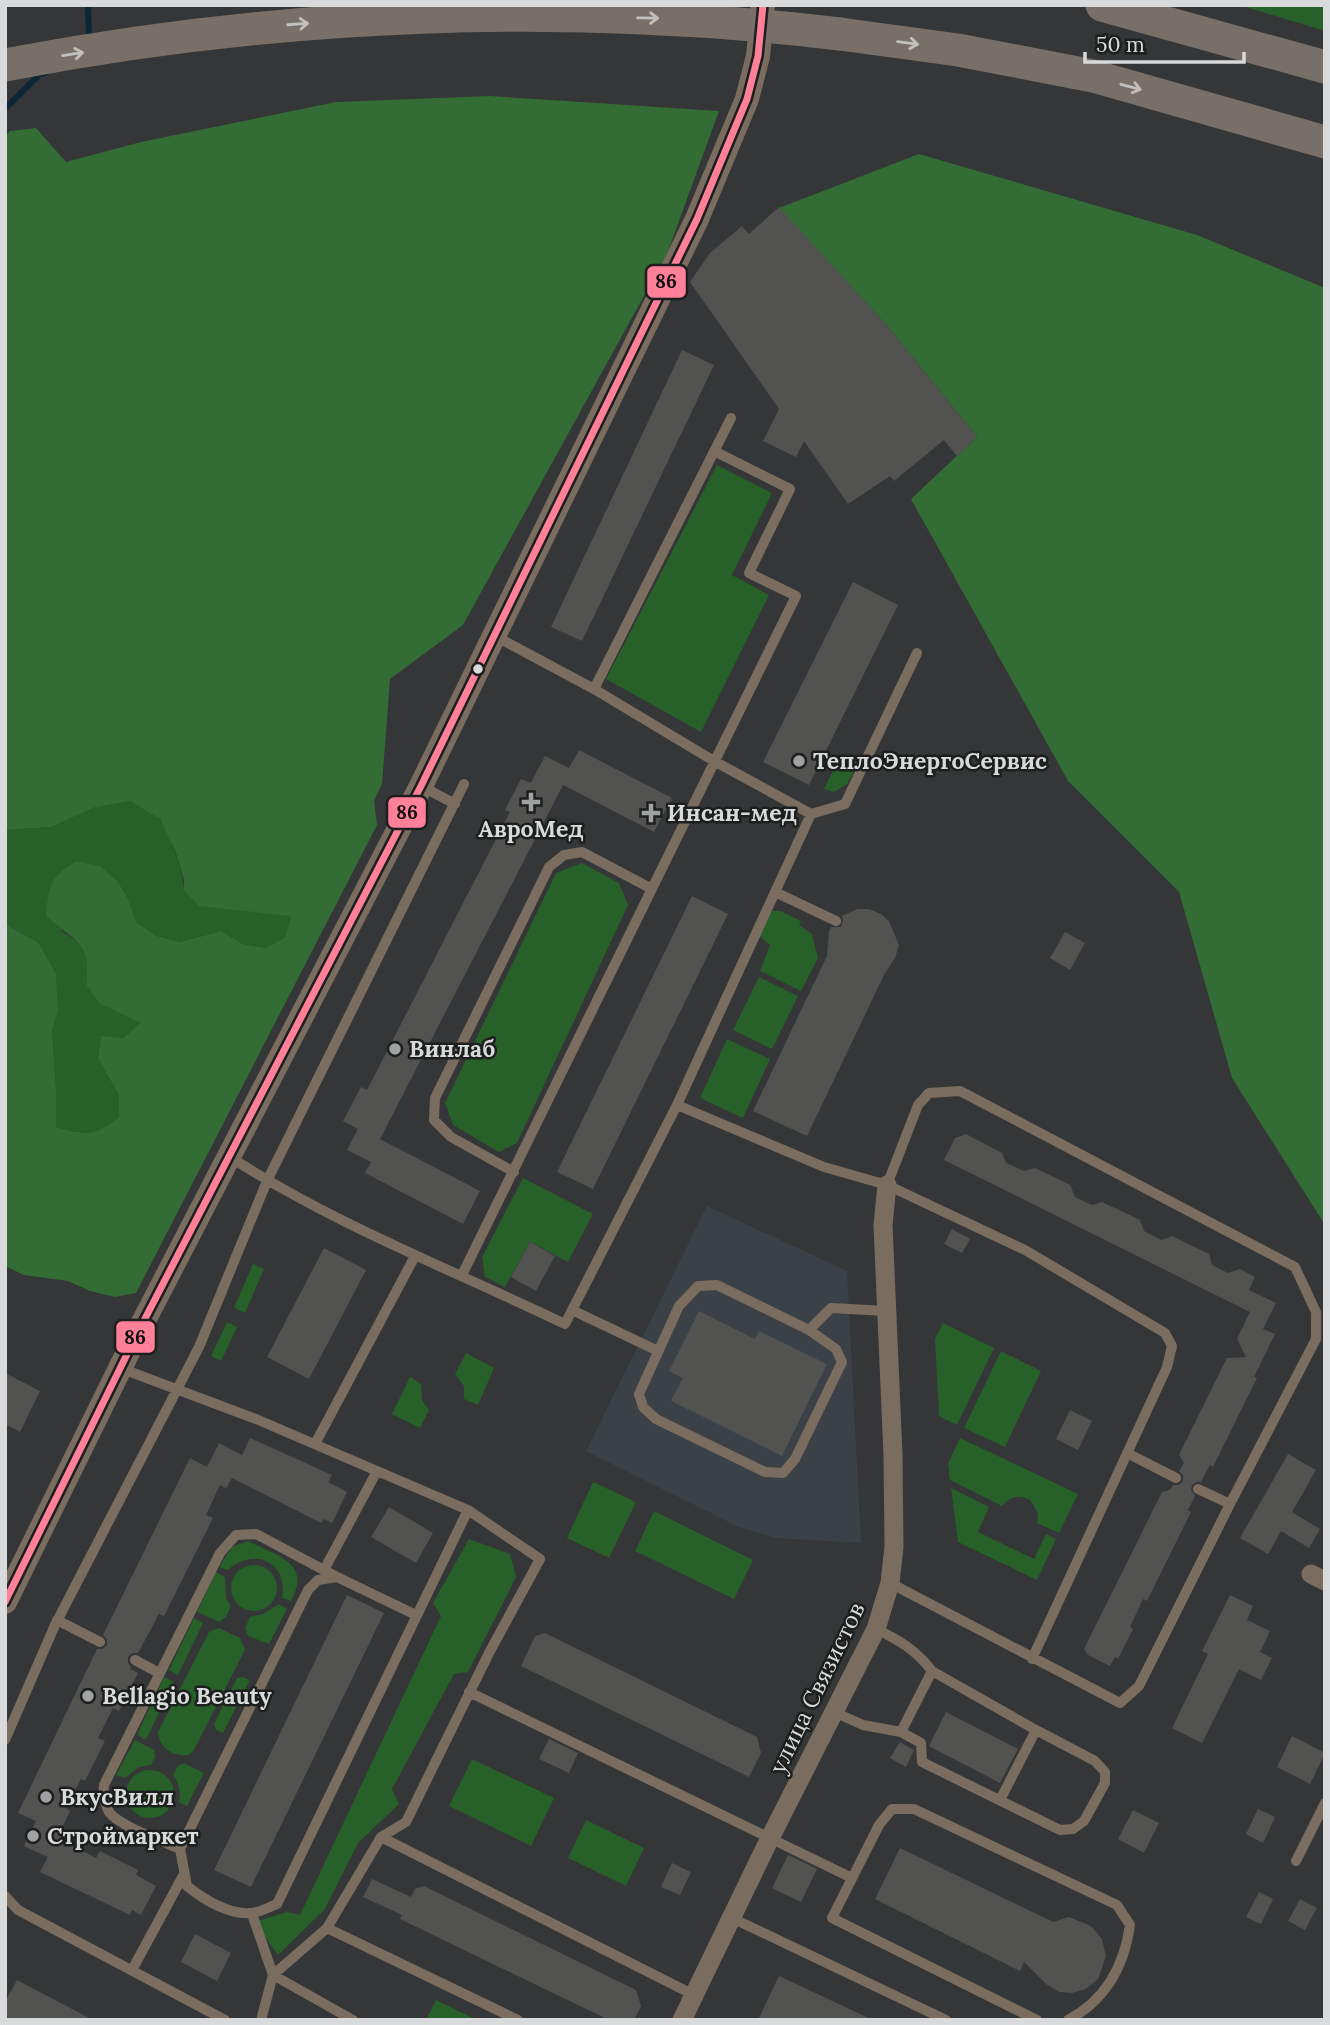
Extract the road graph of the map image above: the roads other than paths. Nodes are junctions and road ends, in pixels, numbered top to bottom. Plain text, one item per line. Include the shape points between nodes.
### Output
1 (763, 5) edge
2 (1102, 5) edge
3 (5, 65) edge
4 (1325, 67) edge
5 (1325, 142) edge
6 (731, 418) dead end
7 (714, 451) junction
8 (495, 636) junction
9 (917, 653) dead end
10 (594, 689) junction
11 (714, 761) junction
12 (464, 784) dead end
13 (421, 786) junction
14 (455, 803) junction
15 (811, 814) junction
16 (652, 889) junction
17 (775, 892) junction
18 (836, 921) dead end
19 (677, 1105) junction
20 (229, 1156) junction
21 (514, 1172) junction
22 (267, 1181) junction
23 (887, 1185) junction
24 (415, 1256) junction
25 (462, 1275) junction
26 (572, 1310) junction
27 (886, 1311) junction
28 (808, 1331) junction
29 (658, 1351) junction
30 (120, 1368) junction
31 (179, 1390) junction
32 (315, 1444) junction
33 (1127, 1454) junction
34 (377, 1471) junction
35 (1176, 1478) dead end
36 (1198, 1489) dead end
37 (1230, 1504) junction
38 (468, 1510) junction
39 (324, 1570) junction
40 (337, 1577) junction
41 (890, 1583) junction
42 (5, 1602) edge
43 (416, 1615) junction
44 (57, 1620) junction
45 (876, 1629) junction
46 (100, 1642) dead end
47 (1032, 1659) junction
48 (135, 1660) dead end
49 (932, 1671) junction
50 (159, 1673) junction
51 (469, 1692) junction
52 (834, 1712) junction
53 (1036, 1730) junction
54 (901, 1732) junction
55 (5, 1740) edge
56 (1000, 1800) junction
57 (1325, 1803) edge
58 (381, 1837) junction
59 (770, 1838) junction
60 (180, 1849) junction
61 (1296, 1861) dead end
62 (184, 1873) junction
63 (852, 1878) junction
64 (5, 1896) edge
65 (252, 1914) junction
66 (732, 1918) junction
67 (327, 1928) junction
68 (132, 1970) junction
69 (273, 1975) junction
70 (694, 1995) junction
71 (225, 2020) edge
72 (261, 2020) edge
73 (353, 2020) edge
74 (518, 2020) edge
75 (682, 2020) edge
76 (946, 2020) edge
77 (1037, 2020) edge
78 (1068, 2020) edge

1 - 8 street via 758,56 747,99 697,219
2 - 4 highway
3 -> 5 highway, bridge via 271,26 472,16 674,18 958,50 1093,76
6 - 7 lane
7 - 10 lane
7 - 11 lane via 790,489 749,573 796,596
8 - 10 lane
8 - 13 street
9 - 15 lane via 845,804
10 - 11 lane
11 - 15 lane
11 - 16 lane
12 - 14 lane
13 - 14 lane
13 - 20 street
14 - 22 lane
15 - 17 lane
16 - 21 lane
16 - 21 lane via 582,852 564,855 549,867 435,1098 435,1120 451,1137
17 - 18 lane
17 - 19 lane
19 - 23 lane via 824,1167
19 - 26 lane
20 - 22 lane
20 - 30 street
21 - 25 lane
22 - 24 lane
22 - 31 lane
23 - 27 street, улица Связистов via 883,1225
23 - 33 lane via 1025,1250 1165,1333 1172,1346 1167,1367
23 - 37 lane via 918,1105 929,1093 960,1090 1295,1267 1316,1312 1316,1339
24 - 25 lane
24 - 32 lane
25 - 26 lane via 565,1324
26 - 29 lane
27 - 28 lane via 831,1308
27 - 41 street, улица Связистов via 893,1468
28 - 29 lane via 717,1285 698,1286 679,1306
28 - 29 lane via 836,1349 842,1362 794,1460 783,1473 765,1472 656,1419 643,1407 639,1394
30 - 31 lane
30 - 42 street
31 - 32 lane
31 - 44 lane
32 - 34 lane
33 - 35 lane
33 - 47 lane
34 - 38 lane
34 - 39 lane
36 - 37 lane
37 - 47 lane via 1139,1686 1120,1703
38 - 43 lane
38 - 51 lane via 540,1559
39 - 40 lane
39 - 50 lane via 256,1534 236,1535 220,1553
40 - 43 lane
40 - 60 lane via 318,1580 308,1590
41 - 45 street, улица Связистов
41 - 47 lane
43 - 65 lane via 277,1904
44 - 46 lane
44 - 55 lane
45 - 49 lane via 903,1641
45 - 52 street, улица Связистов
48 - 50 lane
49 - 53 lane
49 - 54 lane
50 - 60 lane via 104,1785 103,1798 110,1814
51 - 58 lane via 405,1822
51 - 59 lane
52 - 54 lane via 863,1725
52 - 59 street, улица Связистов
53 - 56 lane
53 - 56 lane via 1095,1761 1105,1772 1105,1783 1084,1821 1073,1829 1060,1829
54 - 56 lane via 921,1743 922,1762
57 - 61 lane
58 - 67 lane
58 - 70 lane
59 - 63 lane
59 - 66 street, улица Связистов
60 - 62 lane
62 - 65 lane via 187,1886 199,1896
62 - 68 lane
63 - 77 lane via 832,1918
63 - 78 lane via 892,1809 914,1808 1117,1905 1130,1925 1119,1964 1106,1991 1087,2010
64 - 68 lane via 18,1910
65 - 69 lane
66 - 70 street, улица Связистов
66 - 76 lane
67 - 69 lane
67 - 74 lane
68 - 71 lane
69 - 72 lane
69 - 73 lane
70 - 75 street, улица Связистов

